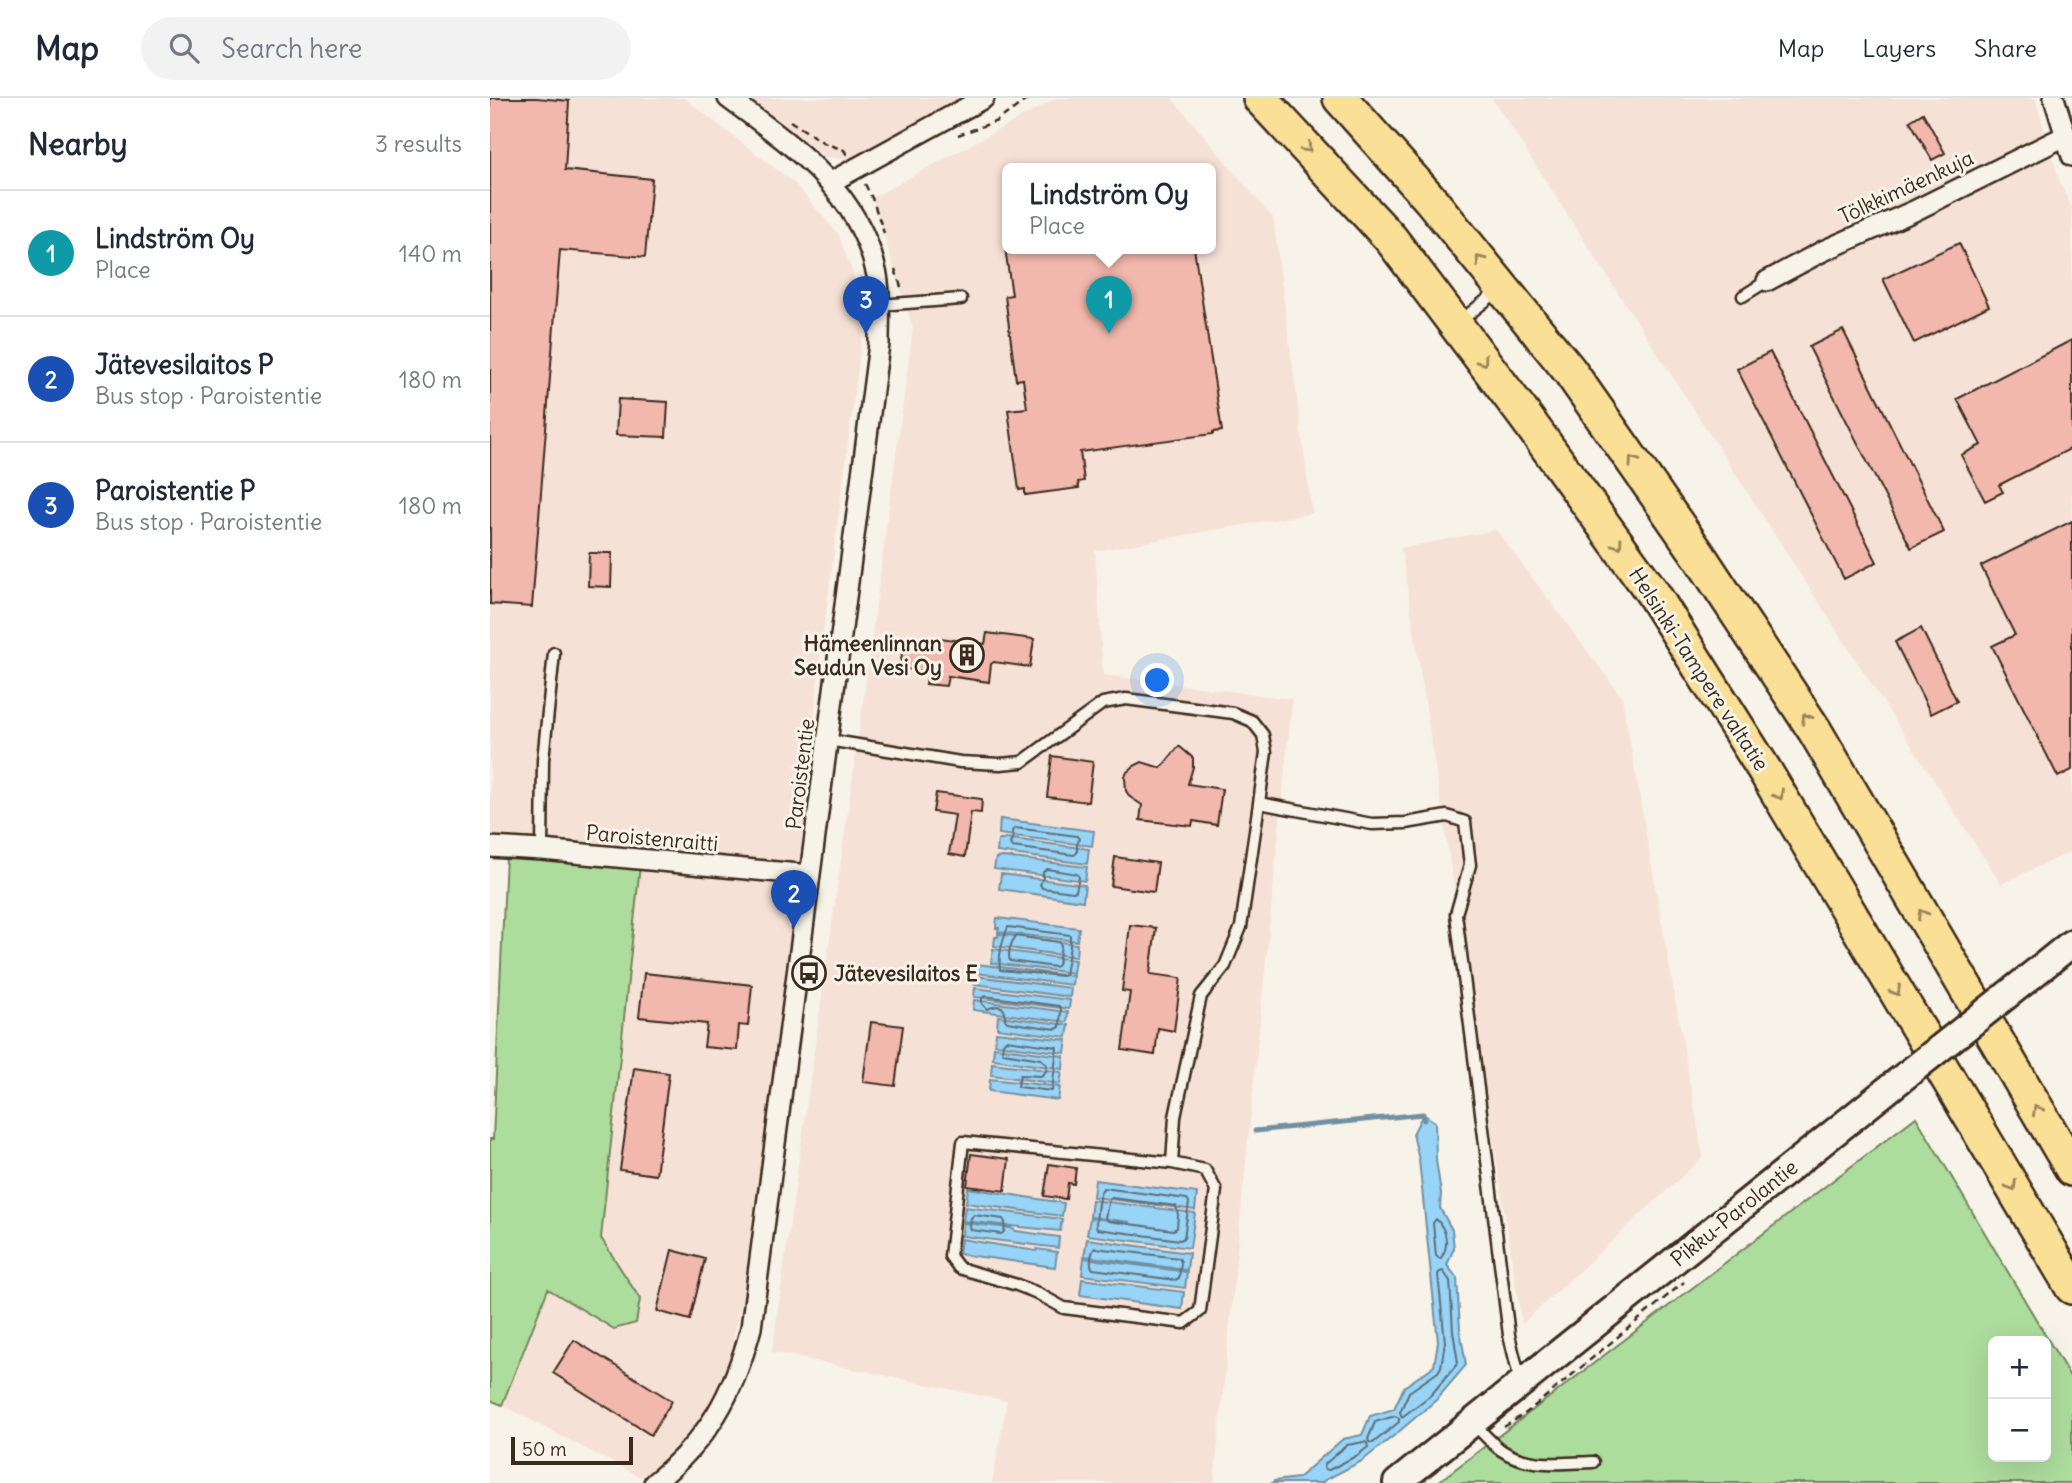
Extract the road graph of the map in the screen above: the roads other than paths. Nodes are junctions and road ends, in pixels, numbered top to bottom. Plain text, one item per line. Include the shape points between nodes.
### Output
1 (728, 98) edge
2 (984, 98) edge
3 (1260, 98) edge
4 (1340, 98) edge
5 (2054, 98) edge
6 (2065, 136) junction
7 (2072, 156) edge
8 (831, 182) junction
9 (1767, 281) joint
10 (1502, 287) junction
11 (1744, 296) dead end
12 (961, 299) dead end
13 (879, 305) junction
14 (1456, 324) junction
15 (554, 653) dead end
16 (828, 740) junction
17 (1259, 803) junction
18 (490, 847) edge
19 (542, 850) junction
20 (810, 875) junction
21 (2072, 943) edge
22 (1172, 1163) junction
23 (2072, 1169) edge
24 (2072, 1287) edge
25 (1521, 1384) junction
26 (1472, 1423) junction
27 (1592, 1462) dead end
28 (654, 1483) edge
29 (1397, 1483) edge

1 - 8 street, Paroistentie
2 - 8 street
3 -> 14 highway, Helsinki-Tampere valtatie via 1391,240
10 -> 4 highway
5 - 6 street
6 - 7 street
6 - 9 street, Tölkkimäenkuja
8 - 13 street, Paroistentie via 871,251
9 - 11 lane
10 - 14 lane
23 -> 10 highway via 1815,732 1569,370
12 - 13 lane
13 - 16 street, Paroistentie via 879,345
14 -> 24 highway, Helsinki-Tampere valtatie via 1652,592 1765,771
15 - 19 lane via 543,760
16 - 17 lane via 960,762 1000,764 1021,762 1103,703 1126,699 1233,713 1252,721 1263,735 1266,752
16 - 20 street, Paroistentie
17 - 22 lane via 1241,927 1225,965 1201,996 1175,1117
17 - 25 lane via 1372,824 1447,816 1465,822 1470,865 1456,914 1509,1335
18 - 19 street, Paroistenraitti
19 - 20 street, Paroistenraitti
20 - 28 street, Paroistentie via 751,1328 741,1366 718,1413 692,1448
21 - 25 main road, Pikku-Parolantie, bridge
22 - 22 lane via 1205,1170 1216,1190 1200,1311 1184,1323 1064,1308 1017,1285 959,1268 950,1256 963,1142
25 - 26 main road, Pikku-Parolantie
26 - 27 lane via 1518,1459
26 - 29 main road, Pikku-Parolantie

